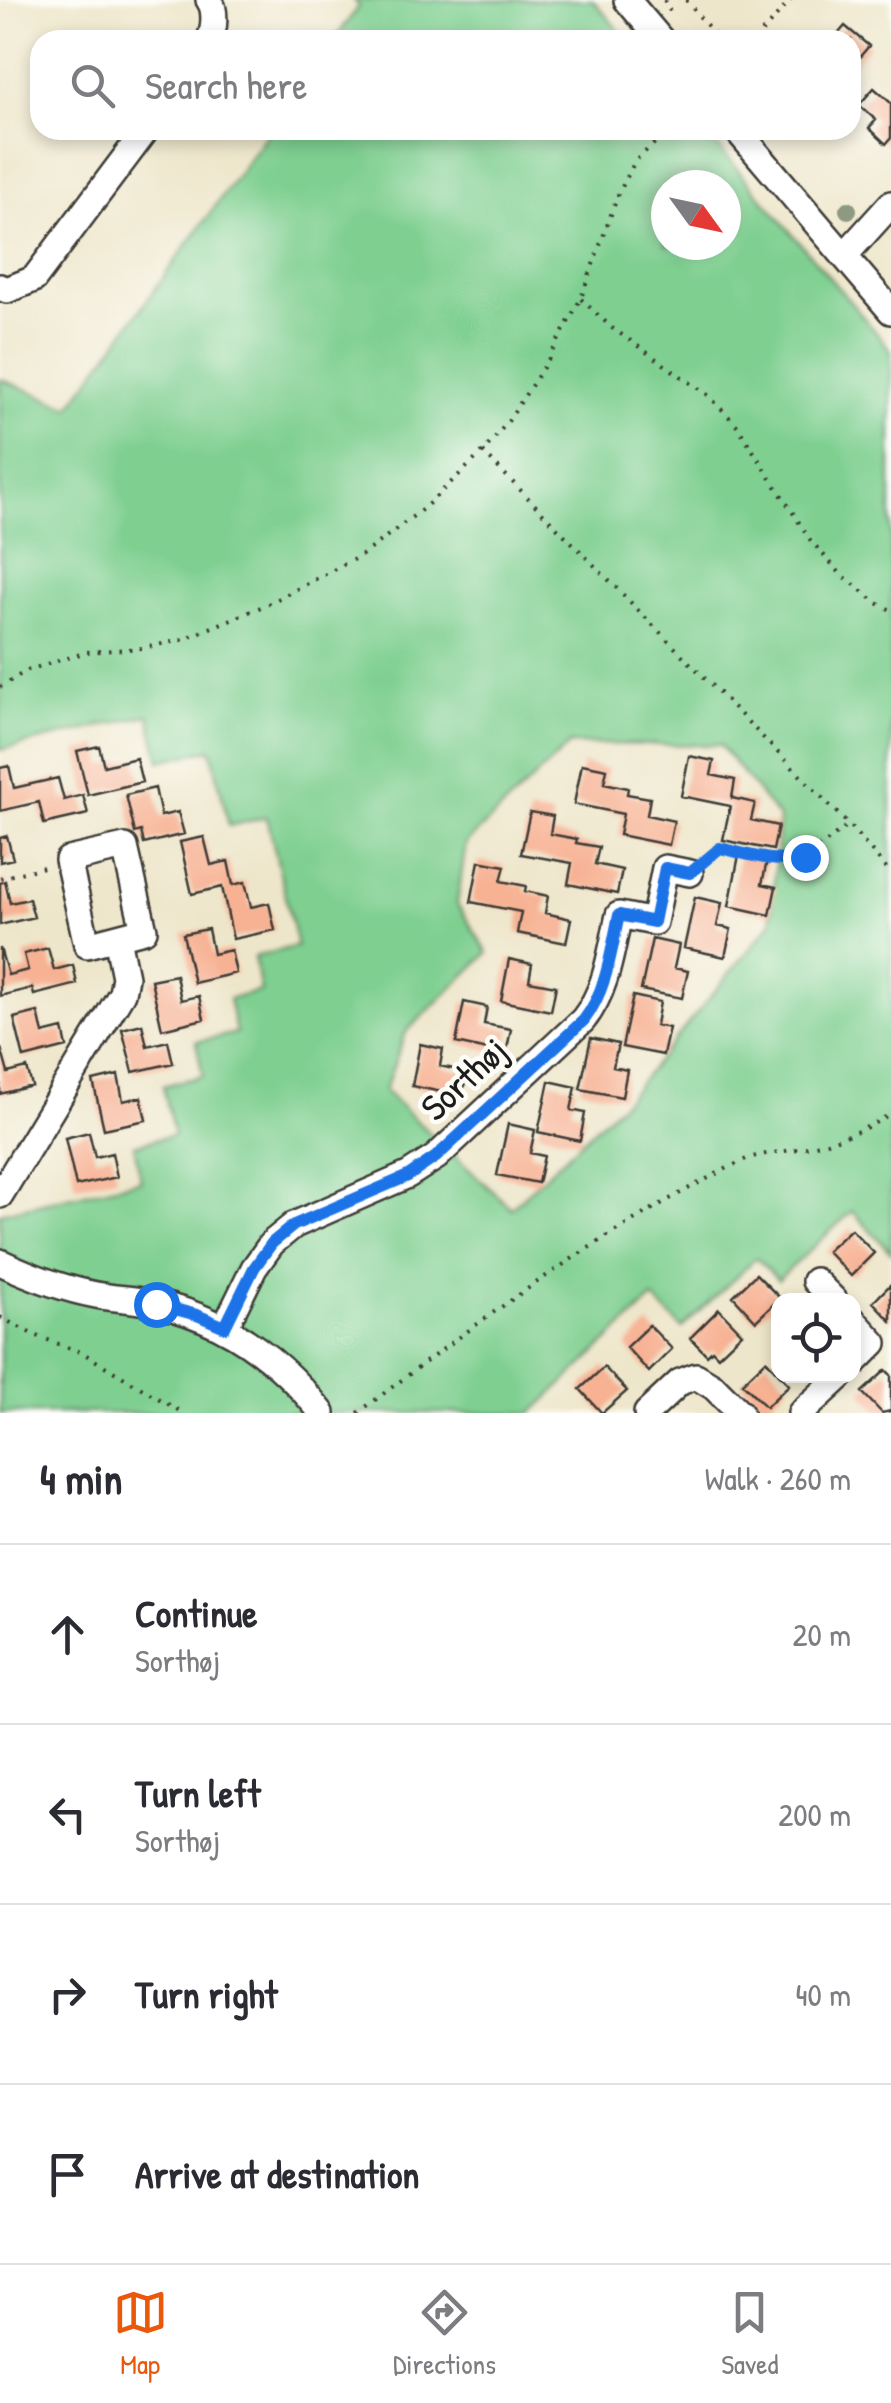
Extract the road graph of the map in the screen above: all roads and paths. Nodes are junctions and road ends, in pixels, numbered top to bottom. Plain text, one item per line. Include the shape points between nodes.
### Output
1 (209, 0) edge
2 (627, 0) edge
3 (686, 0) edge
4 (791, 0) edge
5 (213, 30) edge
6 (652, 30) edge
7 (711, 30) edge
8 (765, 30) edge
9 (138, 140) edge
10 (658, 140) edge
11 (746, 140) edge
12 (891, 204) edge
13 (844, 256) junction
14 (0, 287) edge
15 (581, 298) junction
16 (891, 312) edge
17 (483, 452) junction
18 (891, 610) edge
19 (0, 687) edge
20 (848, 824) junction
21 (68, 860) junction
22 (690, 873) joint
23 (891, 874) edge
24 (0, 878) edge
25 (118, 938) junction
26 (891, 1113) edge
27 (0, 1195) edge
28 (0, 1262) edge
29 (815, 1280) dead end
30 (827, 1293) edge
31 (0, 1317) edge
32 (225, 1327) junction
33 (861, 1330) edge
34 (861, 1356) edge
35 (833, 1383) edge
36 (183, 1413) edge
37 (322, 1413) edge
38 (358, 1413) edge
39 (647, 1413) edge
40 (740, 1413) edge
41 (801, 1413) edge

1 - 5 street
2 - 6 street
3 - 7 path
4 - 8 path
9 - 14 street via 34,279
10 - 15 path via 635,162 618,196
11 - 13 street
12 - 13 street
13 - 16 street
15 - 17 path via 548,360
15 - 18 path via 612,328 708,395 736,424 811,541 840,573
17 - 19 path via 362,556 266,604 181,640 87,652 28,670
17 - 20 path
20 - 22 path via 805,857 776,860 720,848
20 - 23 path
21 - 24 path
21 - 25 street via 87,945
21 - 25 street via 125,847 144,930
22 - 32 street, Sorthøj via 665,868 654,922 619,915 603,987 584,1020 436,1157 408,1176 294,1225 272,1243
25 - 27 street via 122,993
26 - 38 path via 874,1126 806,1148 744,1159 626,1224 493,1311
28 - 32 street via 57,1285 156,1304
29 - 30 street
31 - 36 path via 83,1353
32 - 37 street via 279,1364
33 - 34 street via 874,1344
35 - 41 street
39 - 40 street via 696,1376

